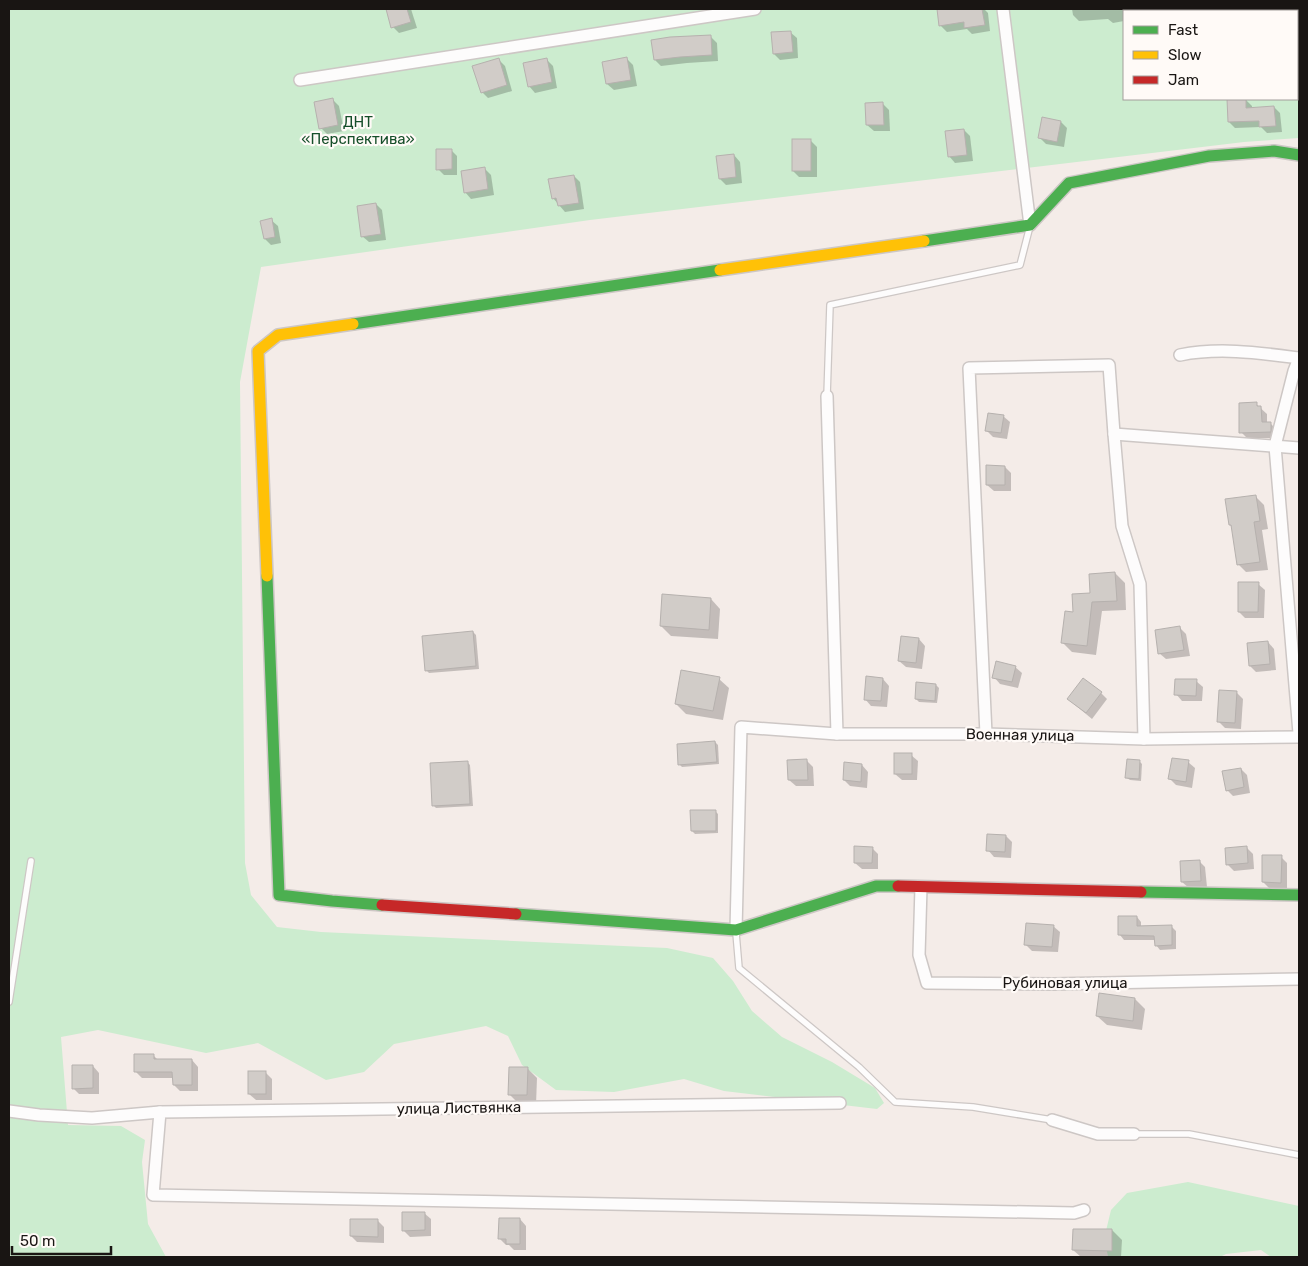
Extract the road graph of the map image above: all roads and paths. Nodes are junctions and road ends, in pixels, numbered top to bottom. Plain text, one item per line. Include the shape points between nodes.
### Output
1 (755, 9) edge
2 (1003, 9) edge
3 (300, 80) dead end
4 (1299, 154) edge
5 (1030, 225) junction
6 (1180, 356) dead end
7 (1299, 358) edge
8 (827, 396) joint
9 (1114, 434) junction
10 (1275, 446) junction
11 (1299, 448) edge
12 (1296, 646) edge
13 (836, 734) junction
14 (986, 734) junction
15 (1299, 735) edge
16 (1144, 739) junction
17 (31, 861) dead end
18 (922, 887) junction
19 (1299, 895) edge
20 (736, 930) junction
21 (1299, 979) edge
22 (9, 1002) edge
23 (840, 1103) dead end
24 (9, 1111) edge
25 (160, 1112) junction
26 (1052, 1120) joint
27 (1134, 1134) joint
28 (1299, 1155) edge
29 (1084, 1210) dead end

1 - 3 street
2 - 5 street
4 - 5 street via 1274,151 1210,156 1069,183
5 - 8 lane via 1020,265 830,305
5 - 20 street via 278,335 258,351 280,895
6 - 7 street via 1198,352 1243,351
7 - 10 street
8 - 13 street
9 - 10 street
9 - 14 street via 1109,365 969,368
9 - 16 street via 1122,526 1140,584
10 - 11 street
10 - 12 street
12 - 15 street
13 - 14 street, Военная улица
13 - 20 street, Военная улица via 741,727
14 - 16 street, Военная улица
15 - 16 street, Военная улица
17 - 22 lane
18 - 19 street
18 - 20 street via 876,886
18 - 21 street, Рубиновая улица via 919,955 927,983
20 - 26 lane via 739,968 859,1067 895,1102 972,1107
23 - 25 street, улица Листвянка
24 - 25 street, улица Листвянка via 92,1118
25 - 29 street via 153,1195 1064,1213
26 - 27 street via 1098,1134
27 - 28 lane via 1189,1134

